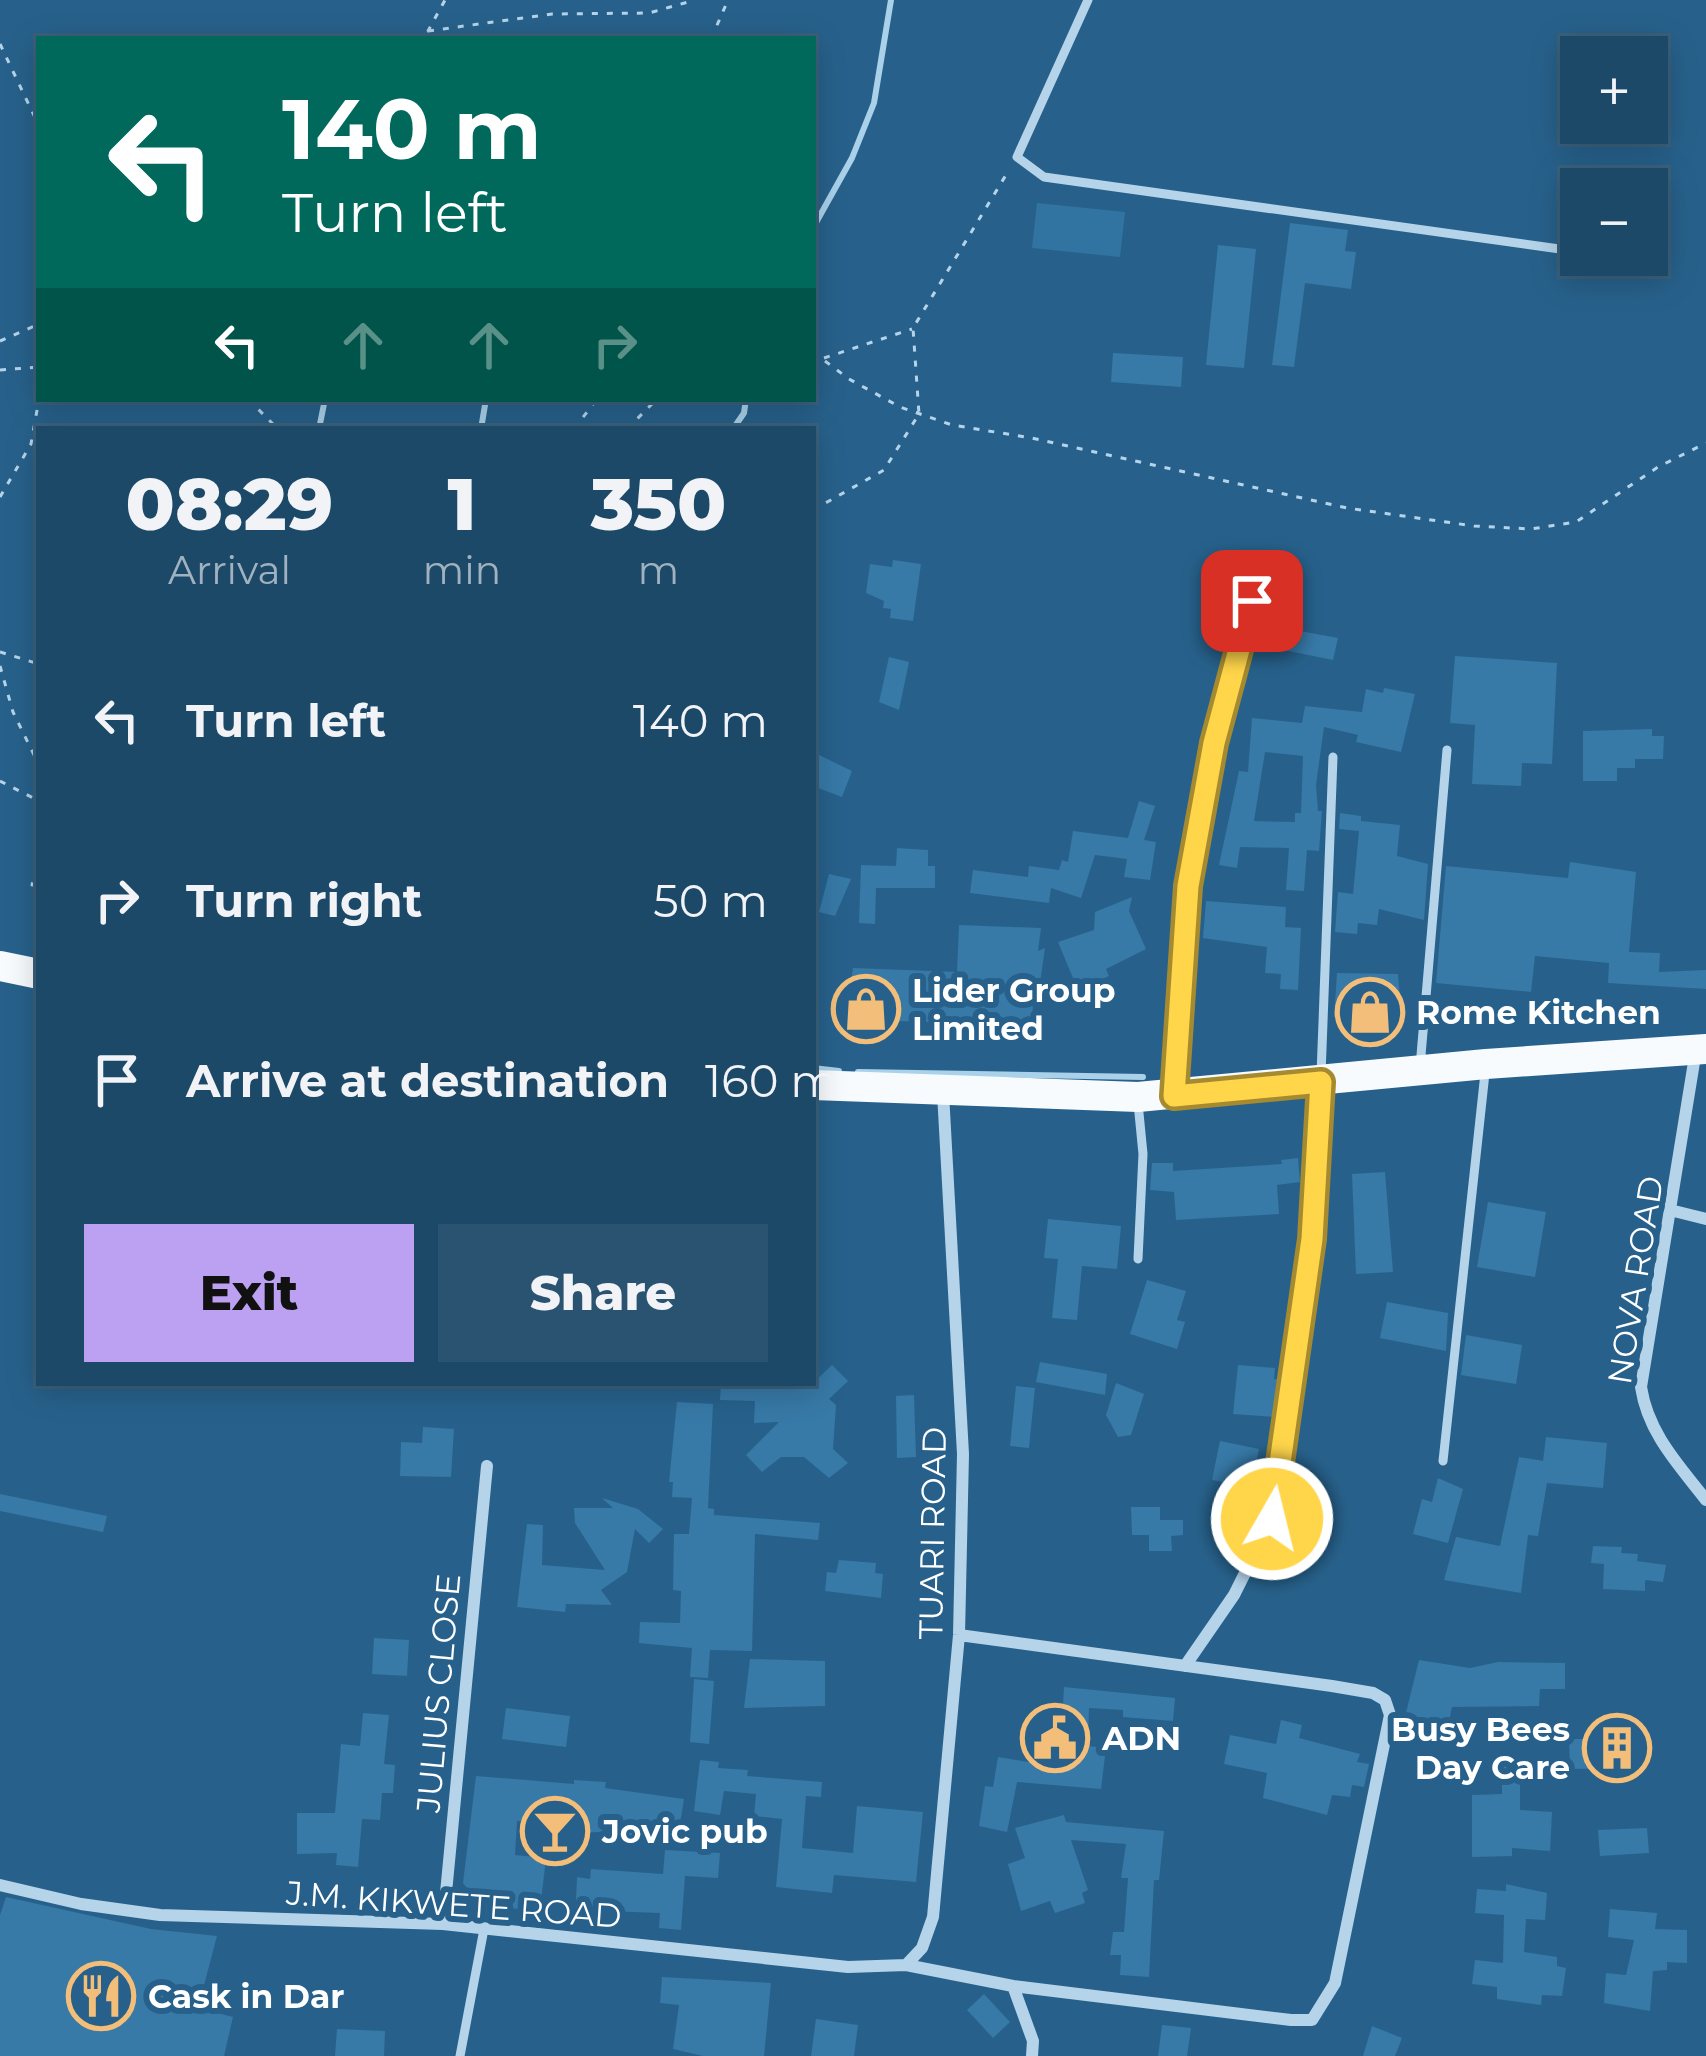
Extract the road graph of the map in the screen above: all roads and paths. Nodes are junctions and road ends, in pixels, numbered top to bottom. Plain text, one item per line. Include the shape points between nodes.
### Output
1 (445, 0) edge
2 (695, 0) edge
3 (728, 0) edge
4 (1088, 0) edge
5 (428, 31) junction
6 (419, 36) edge
7 (712, 36) edge
8 (0, 44) edge
9 (36, 120) edge
10 (1017, 157) junction
11 (1560, 249) edge
12 (36, 325) edge
13 (913, 328) junction
14 (0, 341) edge
15 (816, 354) edge
16 (821, 358) junction
17 (36, 367) edge
18 (0, 370) edge
19 (38, 402) edge
20 (251, 402) edge
21 (595, 402) edge
22 (654, 402) edge
23 (919, 414) junction
24 (273, 426) edge
25 (576, 426) edge
26 (630, 426) edge
27 (1706, 443) edge
28 (0, 497) edge
29 (816, 508) edge
30 (1252, 601) dead end
31 (0, 652) edge
32 (36, 663) edge
33 (0, 666) edge
34 (1448, 750) dead end
35 (1334, 757) dead end
36 (36, 759) edge
37 (0, 781) edge
38 (36, 799) edge
39 (0, 966) edge
40 (36, 973) edge
41 (1701, 1049) edge
42 (1486, 1064) junction
43 (1420, 1070) junction
44 (1321, 1082) junction
45 (816, 1085) edge
46 (942, 1092) junction
47 (1174, 1096) junction
48 (1138, 1097) junction
49 (1673, 1211) junction
50 (1706, 1219) edge
51 (1138, 1259) dead end
52 (1443, 1461) dead end
53 (487, 1466) dead end
54 (1706, 1500) edge
55 (959, 1635) junction
56 (1185, 1666) junction
57 (0, 1885) edge
58 (443, 1924) junction
59 (484, 1929) junction
60 (905, 1965) junction
61 (1013, 1986) junction
62 (460, 2056) edge
63 (1032, 2056) edge

1 - 5 path
2 - 5 path via 649,13 552,14
3 - 7 path
4 - 10 lane
5 - 6 path
8 - 9 path
10 - 11 lane via 1045,177
10 - 13 path
12 - 14 path
13 - 16 path
13 - 23 path
15 - 16 path
16 - 23 path
17 - 18 path
19 - 28 path via 31,444
20 - 24 path
21 - 25 path
22 - 26 path
23 - 27 path via 1347,508 1531,529 1576,522
23 - 29 path via 884,470
30 - 47 lane via 1188,886
31 - 32 path
33 - 36 path
34 - 43 lane
35 - 44 lane
37 - 38 path
39 - 40 main road
41 - 42 main road
41 - 49 street, NOVA ROAD
42 - 43 main road
42 - 52 lane
43 - 44 main road
44 - 47 main road
44 - 56 street via 1312,1239 1272,1519 1234,1595
45 - 46 main road
46 - 48 main road
46 - 55 street, TUARI ROAD via 963,1454
47 - 48 main road
48 - 51 lane
49 - 50 street
49 - 54 street, NOVA ROAD via 1641,1388 1656,1435
53 - 58 street, JULIUS CLOSE
55 - 56 street
55 - 60 street, TUARI ROAD via 933,1917 922,1948
56 - 61 street, J.M. KIKWETE ROAD via 1385,1700 1390,1714 1327,2001 1312,2020 1291,2020
57 - 58 street, J.M. KIKWETE ROAD via 160,1915
58 - 59 street, J.M. KIKWETE ROAD
59 - 60 street, J.M. KIKWETE ROAD via 848,1967
59 - 62 lane
60 - 61 street, J.M. KIKWETE ROAD
61 - 63 street

